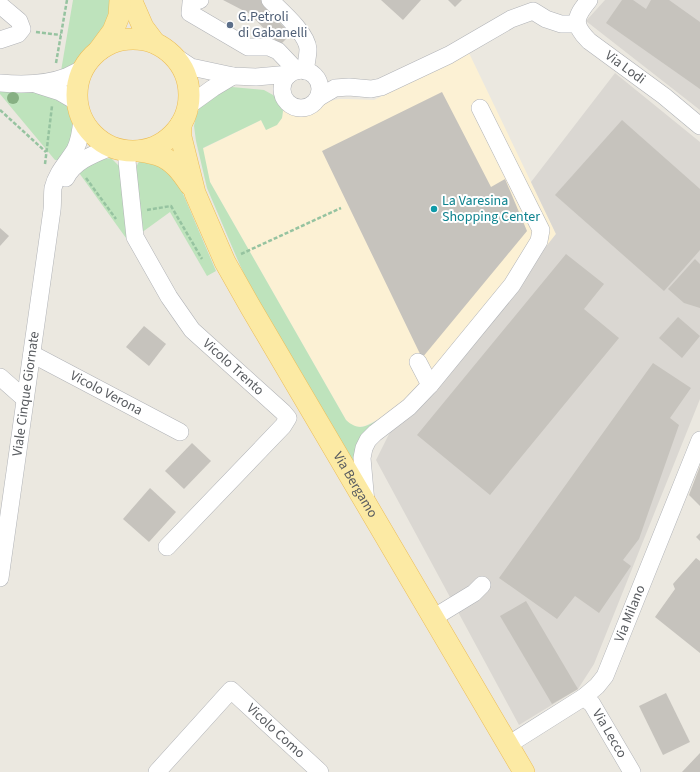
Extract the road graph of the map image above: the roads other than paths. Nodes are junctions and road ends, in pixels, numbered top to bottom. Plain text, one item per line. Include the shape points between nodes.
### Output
1 (120, 0) edge
2 (132, 0) edge
3 (200, 0) edge
4 (270, 0) edge
5 (589, 0) edge
6 (0, 5) edge
7 (534, 6) edge
8 (576, 24) junction
9 (0, 40) edge
10 (163, 48) junction
11 (98, 51) junction
12 (84, 68) junction
13 (301, 72) junction
14 (233, 76) junction
15 (256, 77) junction
16 (0, 83) edge
17 (36, 84) junction
18 (349, 87) junction
19 (285, 98) junction
20 (318, 98) junction
21 (480, 108) dead end
22 (80, 111) junction
23 (185, 115) junction
24 (700, 126) edge
25 (126, 150) junction
26 (195, 193) junction
27 (52, 210) junction
28 (32, 354) junction
29 (418, 362) dead end
30 (0, 377) edge
31 (430, 385) junction
32 (25, 400) junction
33 (180, 432) dead end
34 (700, 440) edge
35 (366, 503) junction
36 (167, 547) dead end
37 (0, 578) edge
38 (482, 585) dead end
39 (434, 618) junction
40 (584, 697) junction
41 (508, 745) junction
42 (157, 772) edge
43 (320, 772) edge
44 (524, 772) edge
45 (632, 772) edge

1 - 11 main road via 119,16 113,31
2 - 10 main road via 143,27
3 - 13 street via 191,3 190,13 248,47 268,47 278,51
4 - 13 street via 303,35 308,48
5 - 8 street via 578,14
6 - 9 street via 19,21 22,29 18,34
7 - 8 street via 546,19 561,24
7 - 18 street via 449,55 381,87
8 - 24 street, Via Lodi via 589,41
10 - 11 main road via 144,40 132,39 120,40
10 - 14 street via 191,67
10 - 23 main road via 180,64 186,77 189,91
11 - 12 main road
12 - 17 street via 67,77
12 - 22 main road via 77,90
13 - 15 street
13 - 18 street via 337,81
13 - 19 street via 284,82 282,88
13 - 20 street via 316,77 319,81
14 - 15 street
14 - 23 street via 213,88
15 - 19 street via 277,89
16 - 17 street
17 - 22 street via 60,92
18 - 20 street via 336,88
19 - 20 street via 289,104 300,108 312,105
21 - 31 street via 541,230 539,241 512,284
22 - 25 main road via 90,131 99,140
22 - 27 street, Viale Cinque Giornate via 80,139 58,175 53,189
23 - 25 main road via 175,133 167,140 149,149
23 - 26 main road, Via Bergamo via 181,137
25 - 26 main road, Via Bergamo via 157,154 182,173
25 - 27 street, Viale Cinque Giornate via 89,157 77,164 69,172
25 - 36 street, Vicolo Trento via 135,237 169,297 195,333 288,418
26 - 35 main road, Via Bergamo via 225,262
27 - 28 street, Viale Cinque Giornate
28 - 32 street, Viale Cinque Giornate
28 - 33 street, Vicolo Verona
29 - 31 street
30 - 32 street
31 - 35 street via 409,407 368,440 362,458
32 - 37 street, Viale Cinque Giornate
34 - 40 street, Via Milano via 605,676
35 - 39 main road, Via Bergamo
38 - 39 street via 474,593
39 - 41 main road, Via Bergamo
40 - 41 street, Via Milano
40 - 45 street, Via Lecco via 592,704
41 - 44 main road, Via Bergamo
42 - 43 street, Vicolo Como via 232,690

